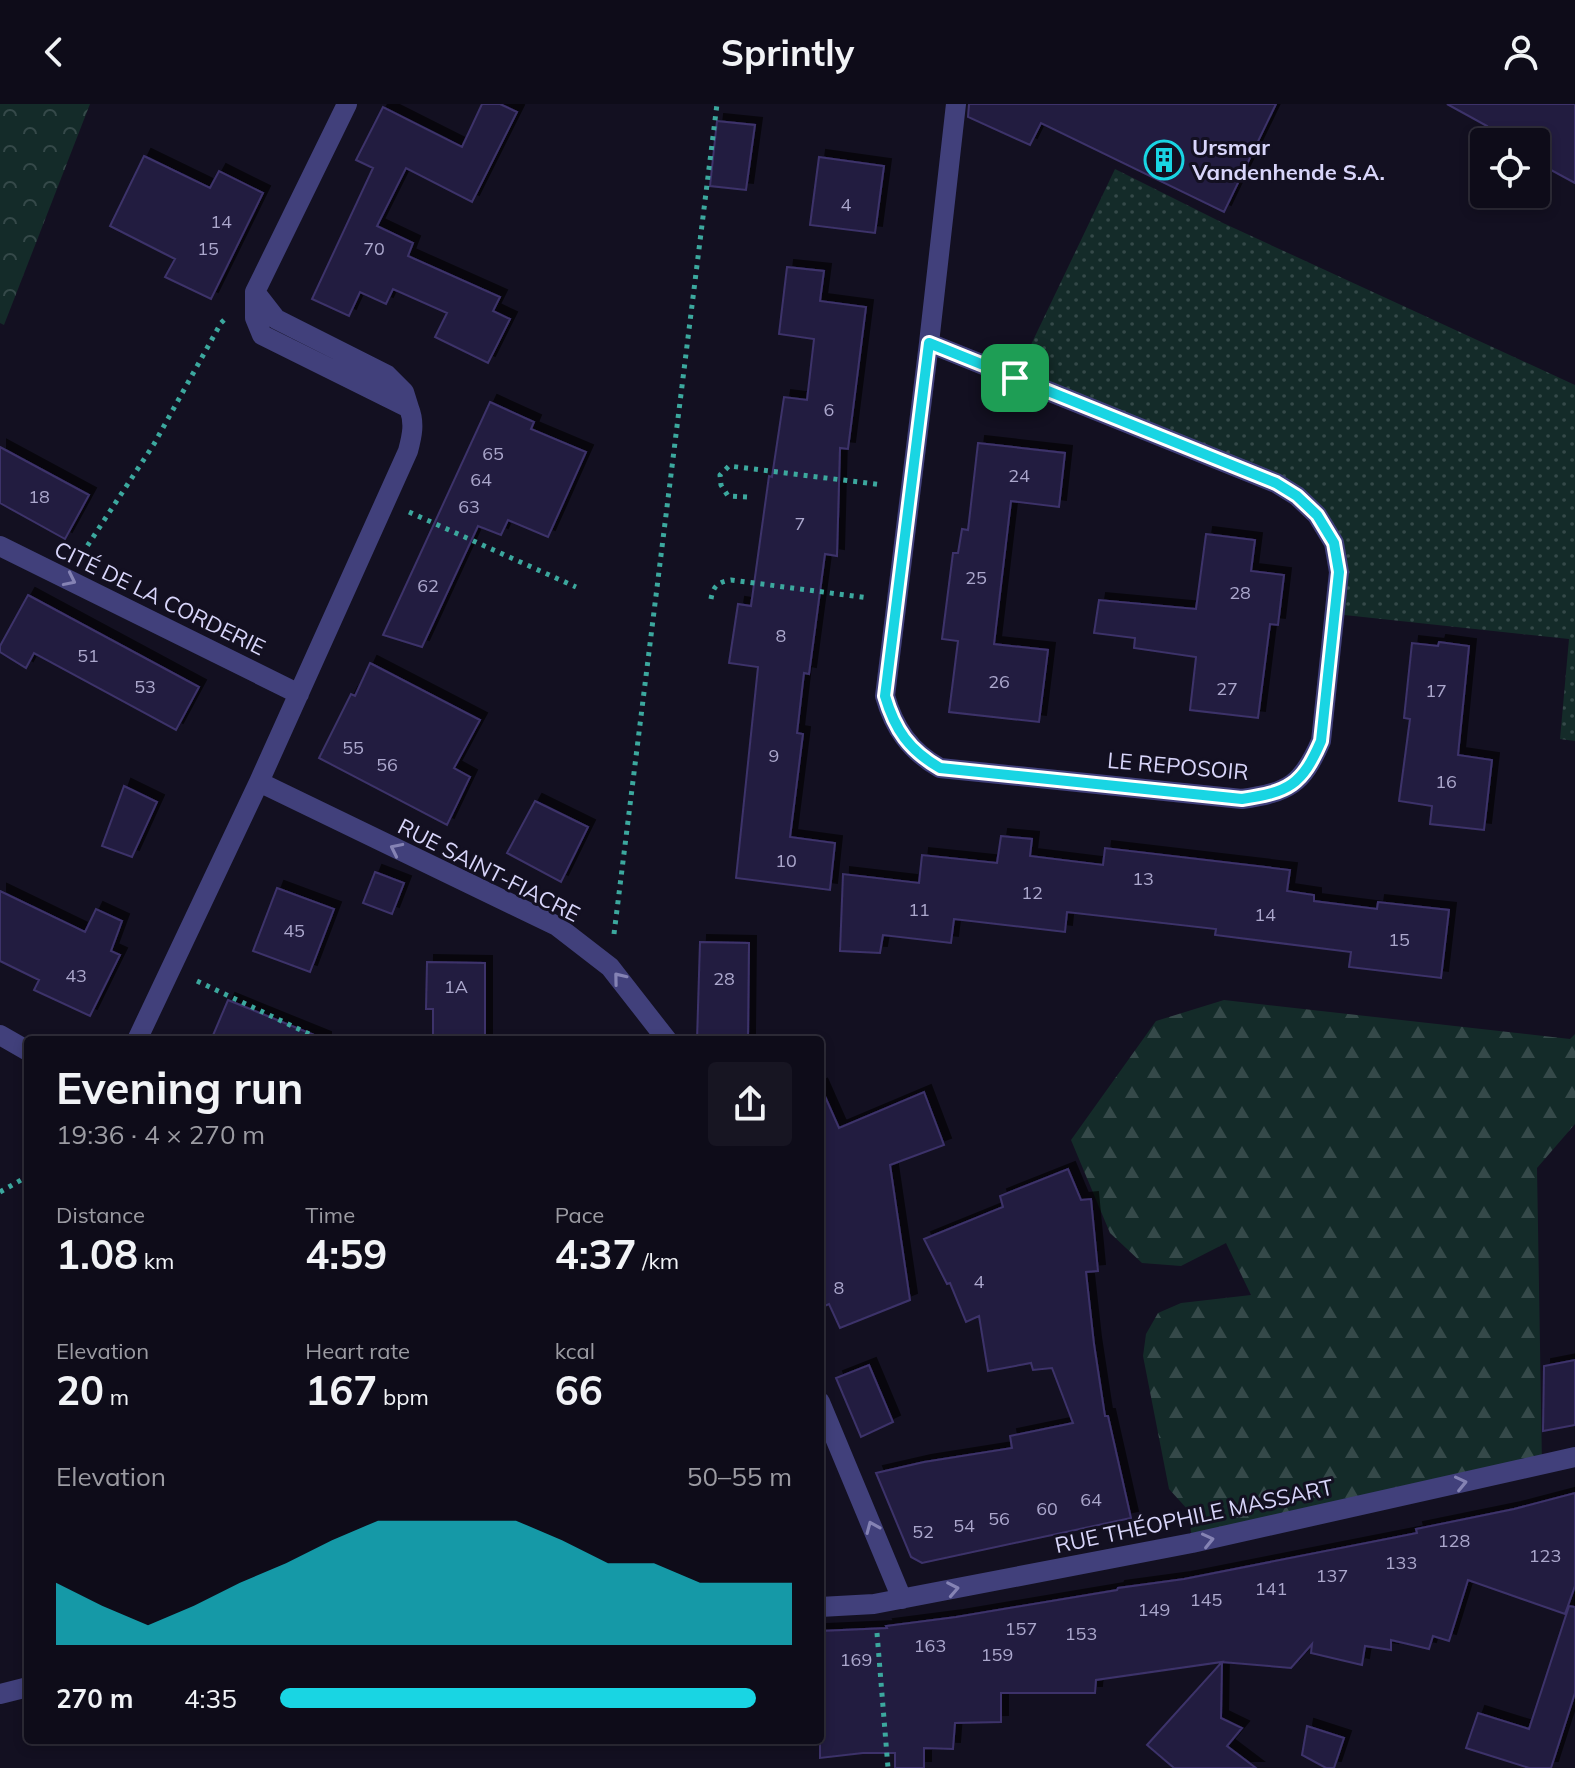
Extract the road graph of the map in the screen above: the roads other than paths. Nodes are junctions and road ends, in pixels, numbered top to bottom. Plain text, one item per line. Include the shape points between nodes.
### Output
1 (347, 104) edge
2 (956, 104) edge
3 (929, 343) junction
4 (0, 546) edge
5 (299, 694) junction
6 (259, 782) junction
7 (0, 1035) edge
8 (139, 1036) edge
9 (664, 1036) edge
10 (24, 1049) edge
11 (824, 1412) edge
12 (1575, 1457) edge
13 (902, 1599) junction
14 (824, 1607) edge
15 (24, 1688) edge
16 (0, 1694) edge

1 - 5 street via 255,292 255,318 262,335 409,408 413,434
2 - 3 street, LE REPOSOIR
3 - 3 street, LE REPOSOIR via 1276,483 1317,515 1334,543 1339,572 1321,741 1297,782 1269,795 1242,799 940,768 921,757 903,736 885,696
4 -> 5 street, CITÉ DE LA CORDERIE
5 - 6 street
6 - 8 street
9 -> 6 street, RUE SAINT-FIACRE via 610,967 557,926
7 - 10 street
13 -> 11 street
13 -> 12 street, RUE THÉOPHILE MASSART via 1192,1543
13 - 14 street, RUE THÉOPHILE MASSART
15 - 16 street

